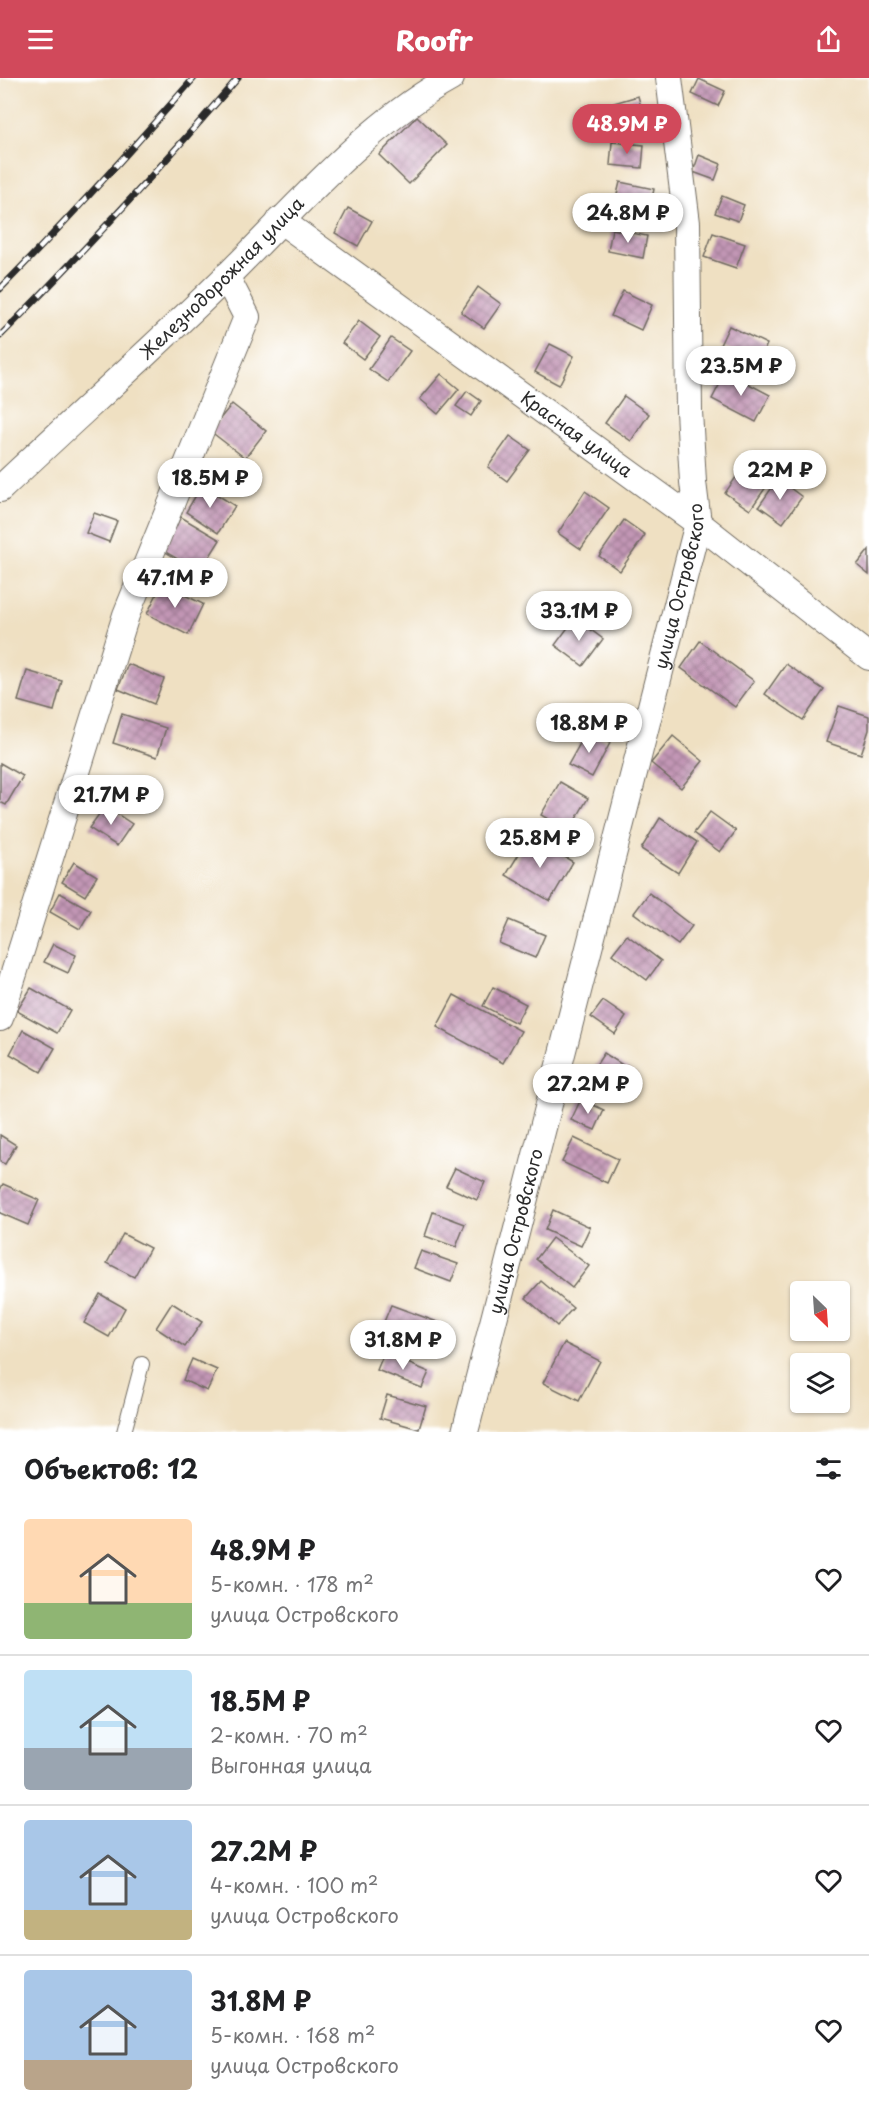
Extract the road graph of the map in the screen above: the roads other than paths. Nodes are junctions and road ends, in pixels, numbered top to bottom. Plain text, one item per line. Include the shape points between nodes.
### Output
1 (451, 78) edge
2 (669, 78) edge
3 (280, 220) junction
4 (226, 276) junction
5 (0, 489) edge
6 (698, 523) junction
7 (869, 657) edge
8 (0, 1018) edge
9 (142, 1364) dead end
10 (124, 1432) edge
11 (465, 1432) edge

1 - 3 street, Железнодорожная улица via 379,126
2 - 6 street, улица Островского via 687,223 689,411
3 - 4 street, Железнодорожная улица
3 - 6 street, Красная улица
4 - 5 street, Железнодорожная улица
4 - 8 street via 247,317 126,615
6 - 7 street, Красная улица
6 - 11 street, улица Островского
9 - 10 lane

